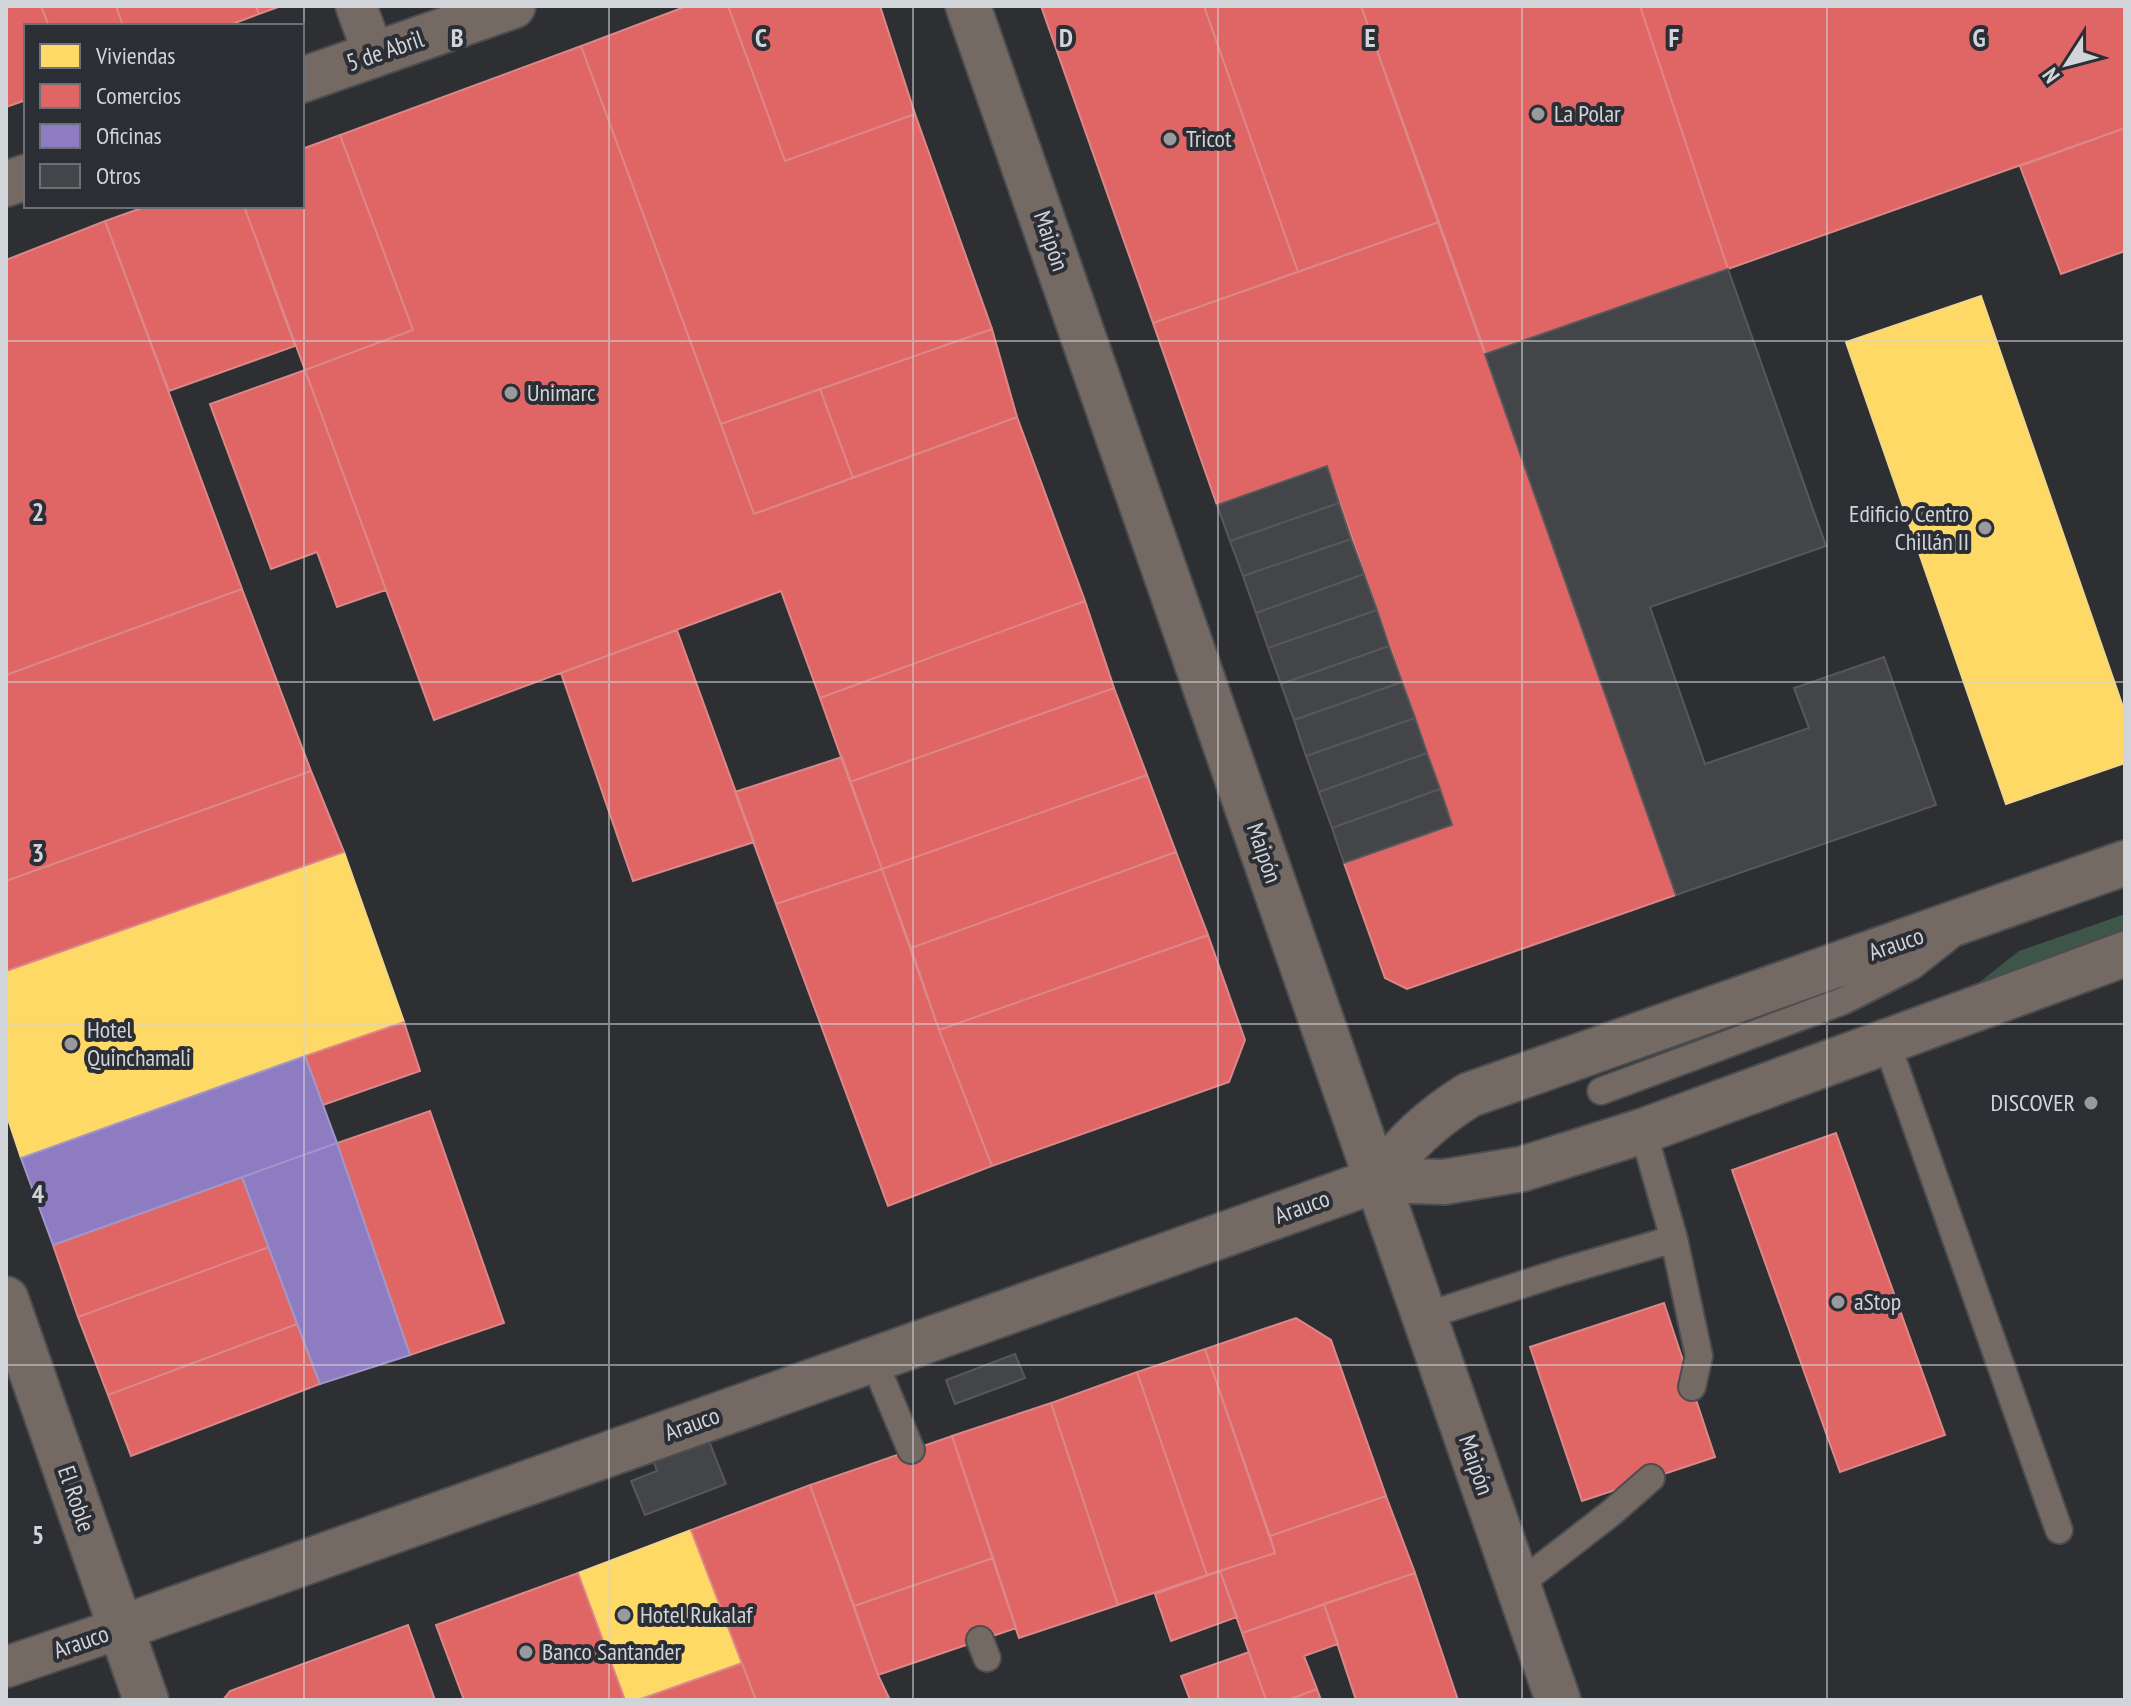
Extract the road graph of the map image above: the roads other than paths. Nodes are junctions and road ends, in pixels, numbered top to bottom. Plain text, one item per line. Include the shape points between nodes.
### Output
1 (356, 6) edge
2 (513, 6) edge
3 (968, 6) edge
4 (374, 55) junction
5 (304, 79) edge
6 (2125, 863) edge
7 (1970, 918) junction
8 (2125, 954) edge
9 (1886, 1041) junction
10 (1601, 1091) dead end
11 (1643, 1131) junction
12 (1377, 1180) junction
13 (1674, 1239) junction
14 (6, 1299) edge
15 (1425, 1316) junction
16 (873, 1359) junction
17 (1692, 1387) dead end
18 (911, 1450) dead end
19 (1651, 1478) dead end
20 (2059, 1530) dead end
21 (1518, 1585) junction
22 (121, 1628) junction
23 (6, 1667) edge
24 (146, 1700) edge
25 (1558, 1700) edge

1 - 4 street
2 - 4 street, 5 de Abril
3 - 12 street, Maipón
4 - 5 street, 5 de Abril
6 - 7 street, Arauco
7 - 10 lane via 1912,966 1878,985
7 - 12 street, Arauco via 1469,1095 1405,1143
8 - 9 street, Arauco
9 - 11 street, Arauco
9 - 20 lane
11 - 12 street, Arauco via 1522,1169 1444,1182
11 - 13 lane
12 - 15 street, Maipón
12 - 16 street, Arauco
13 - 15 lane
13 - 17 lane via 1699,1356
14 - 22 street, El Roble
15 - 21 street, Maipón
16 - 18 lane
16 - 22 street, Arauco
19 - 21 lane
21 - 25 street, Maipón
22 - 23 street, Arauco
22 - 24 street, El Roble

